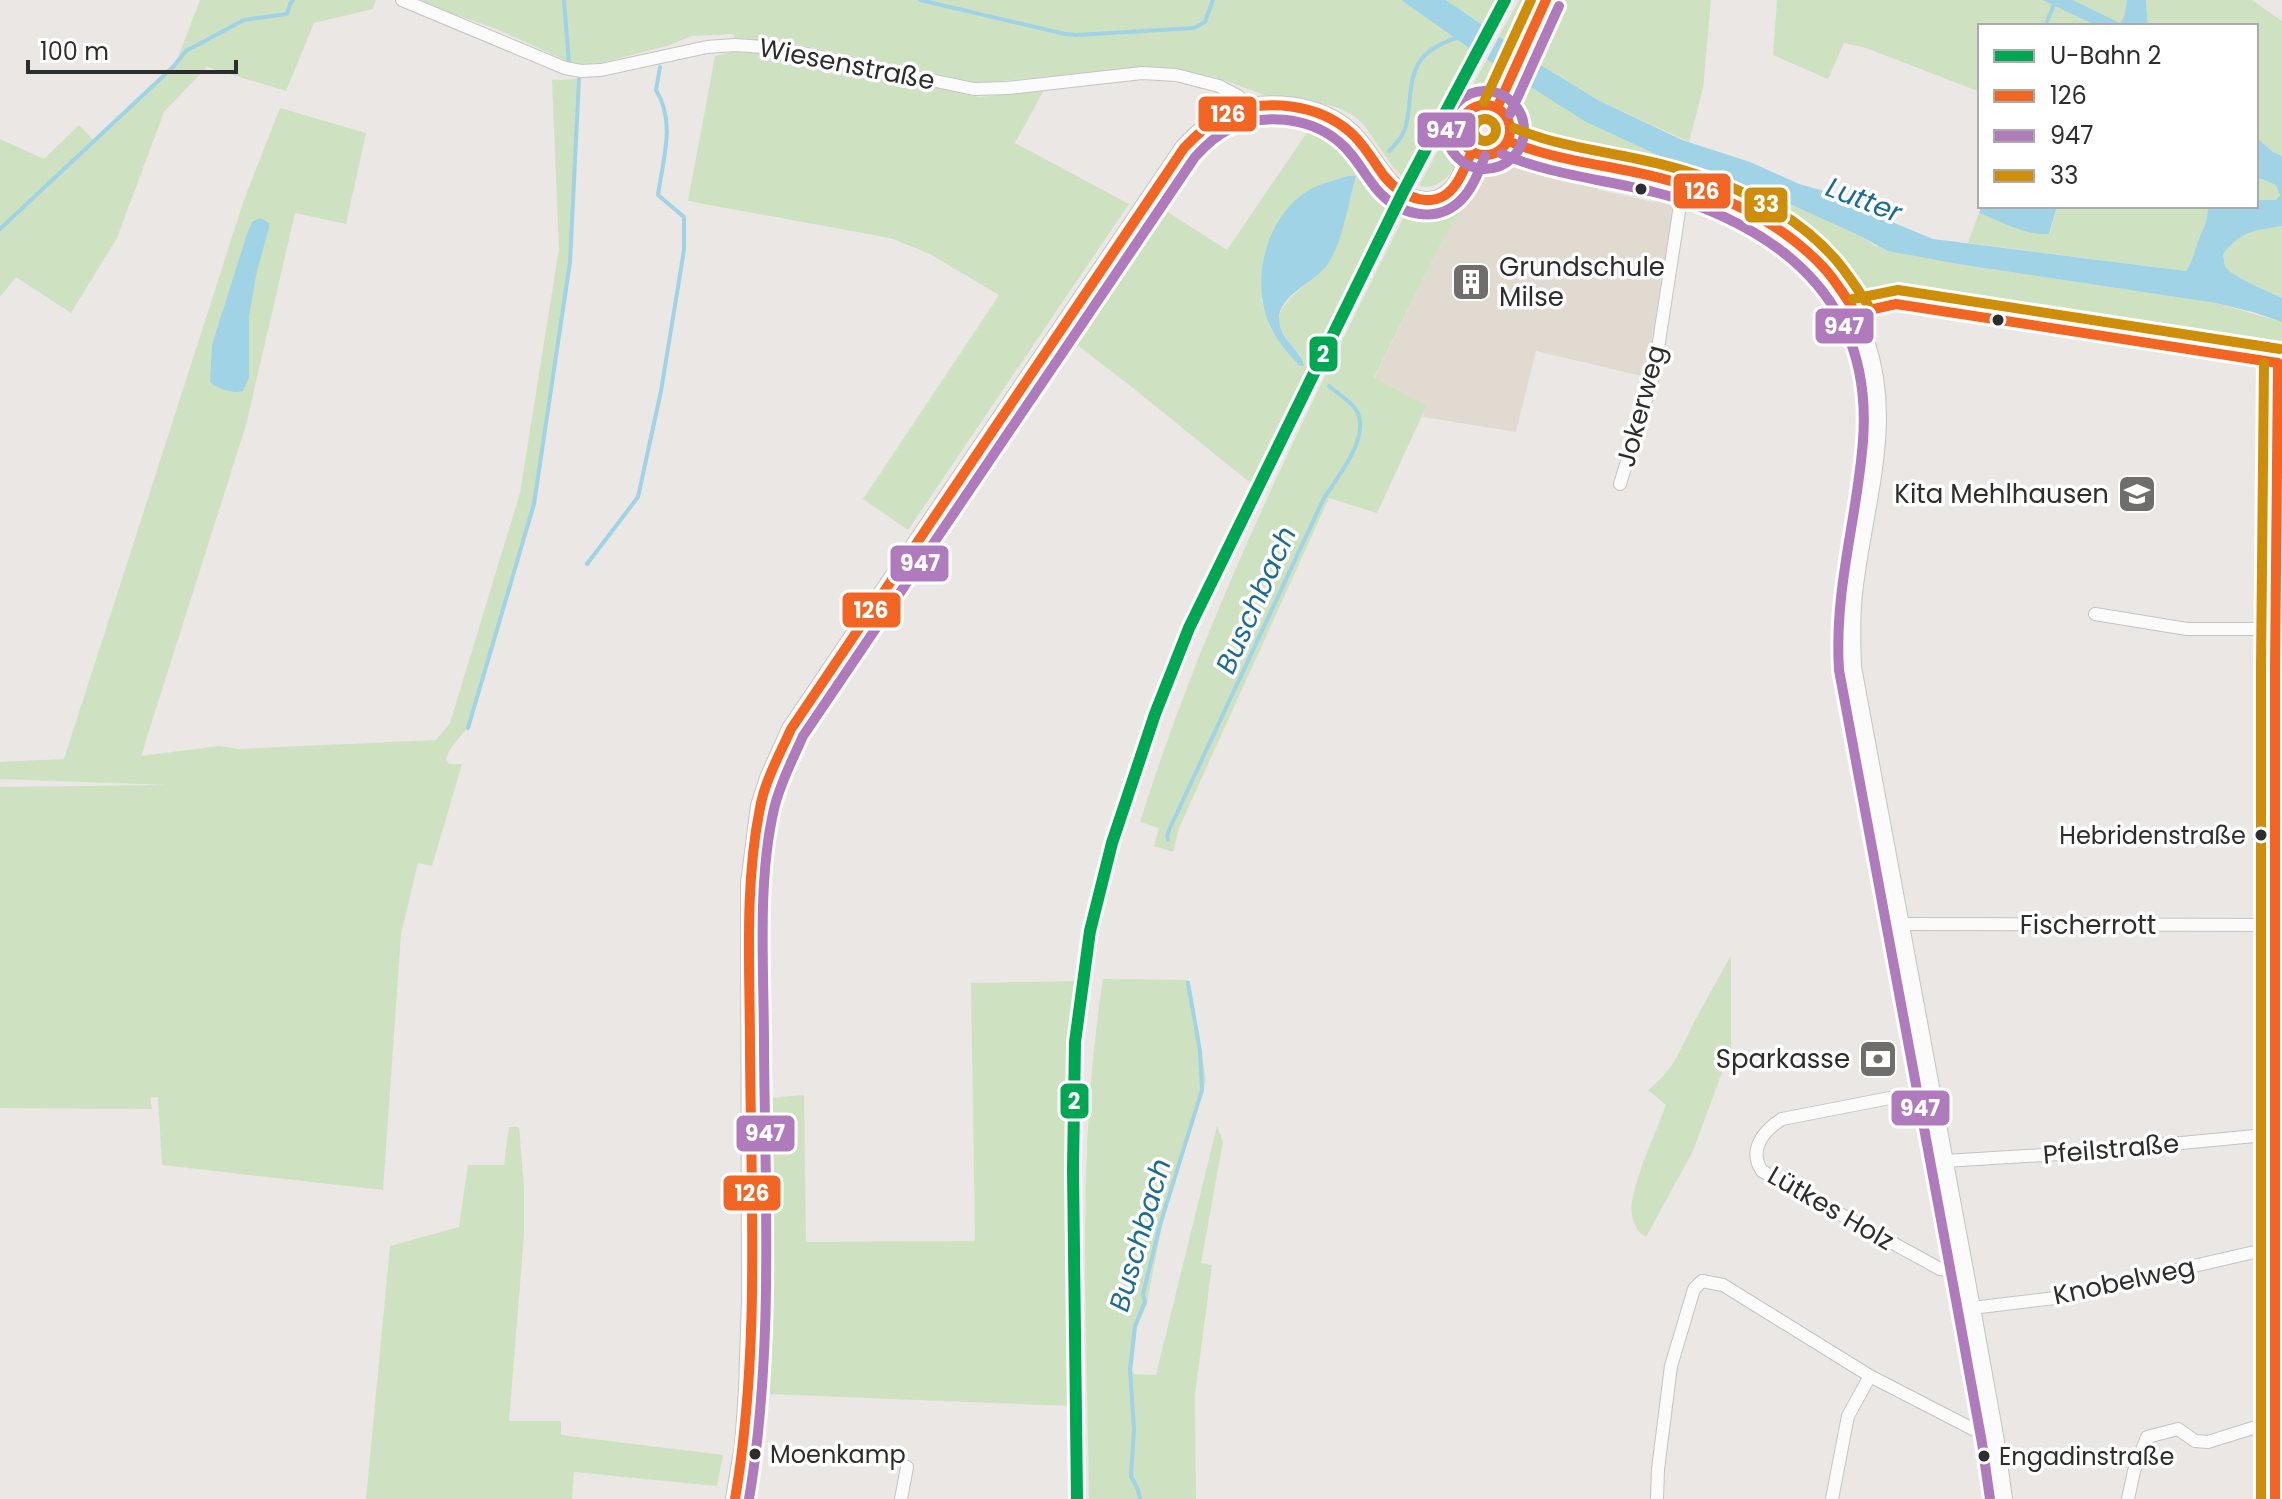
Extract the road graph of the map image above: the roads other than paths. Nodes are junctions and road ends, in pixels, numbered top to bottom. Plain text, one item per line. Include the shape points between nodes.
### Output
1 (402, 0) edge
2 (1546, 0) edge
3 (1501, 100) junction
4 (1249, 108) junction
5 (1508, 141) junction
6 (1472, 151) junction
7 (1683, 186) junction
8 (1856, 313) junction
9 (2280, 363) edge
10 (2280, 432) edge
11 (1620, 484) dead end
12 (2095, 614) dead end
13 (2276, 629) junction
14 (2279, 670) edge
15 (1900, 924) junction
16 (2276, 925) junction
17 (1931, 1090) junction
18 (2276, 1134) junction
19 (1945, 1161) junction
20 (2276, 1247) junction
21 (1965, 1272) junction
22 (1972, 1308) junction
23 (1870, 1376) junction
24 (2277, 1429) edge
25 (1996, 1441) junction
26 (907, 1467) dead end
27 (735, 1499) edge
28 (901, 1499) edge
29 (1657, 1499) edge
30 (1832, 1499) edge
31 (2004, 1499) edge
32 (2128, 1499) edge
33 (2275, 1499) edge

1 - 4 street, Wiesenstraße via 581,71 735,45 779,48 974,89 1142,73 1176,75 1219,86
2 - 3 main road
3 - 5 main road
3 - 6 main road via 1466,114 1460,131
4 - 6 main road via 1315,111 1333,119 1352,133 1397,190 1413,199 1430,201 1450,193
4 - 27 main road via 1213,122 1184,148 811,697 769,778 750,883 751,1300 744,1446
5 - 6 main road via 1495,153
5 - 7 street via 1546,156
7 - 8 street via 1741,208 1787,235 1823,266
7 - 11 street, Jokerweg via 1654,374
8 - 9 street via 1896,304
8 - 15 street via 1870,354 1878,420 1853,598 1853,667
9 - 10 street
10 - 13 street
12 - 13 street via 2187,629
13 - 14 street
14 - 16 street
15 - 16 street, Fischerrott
15 - 17 street
16 - 18 street
17 - 19 street
17 - 21 street, Lütkes Holz via 1782,1119 1768,1129 1755,1161 1762,1171 1940,1269
18 - 19 street, Pfeilstraße
18 - 20 street
19 - 21 street
20 - 22 street, Knobelweg via 2055,1298
20 - 24 street
21 - 22 street
22 - 25 street
23 - 25 street
23 - 29 street via 1723,1285 1702,1281 1694,1289 1671,1366
23 - 30 street via 1848,1416
24 - 32 street via 2208,1442 2195,1441 2178,1429 2147,1437
24 - 33 street
25 - 31 street
26 - 28 street

